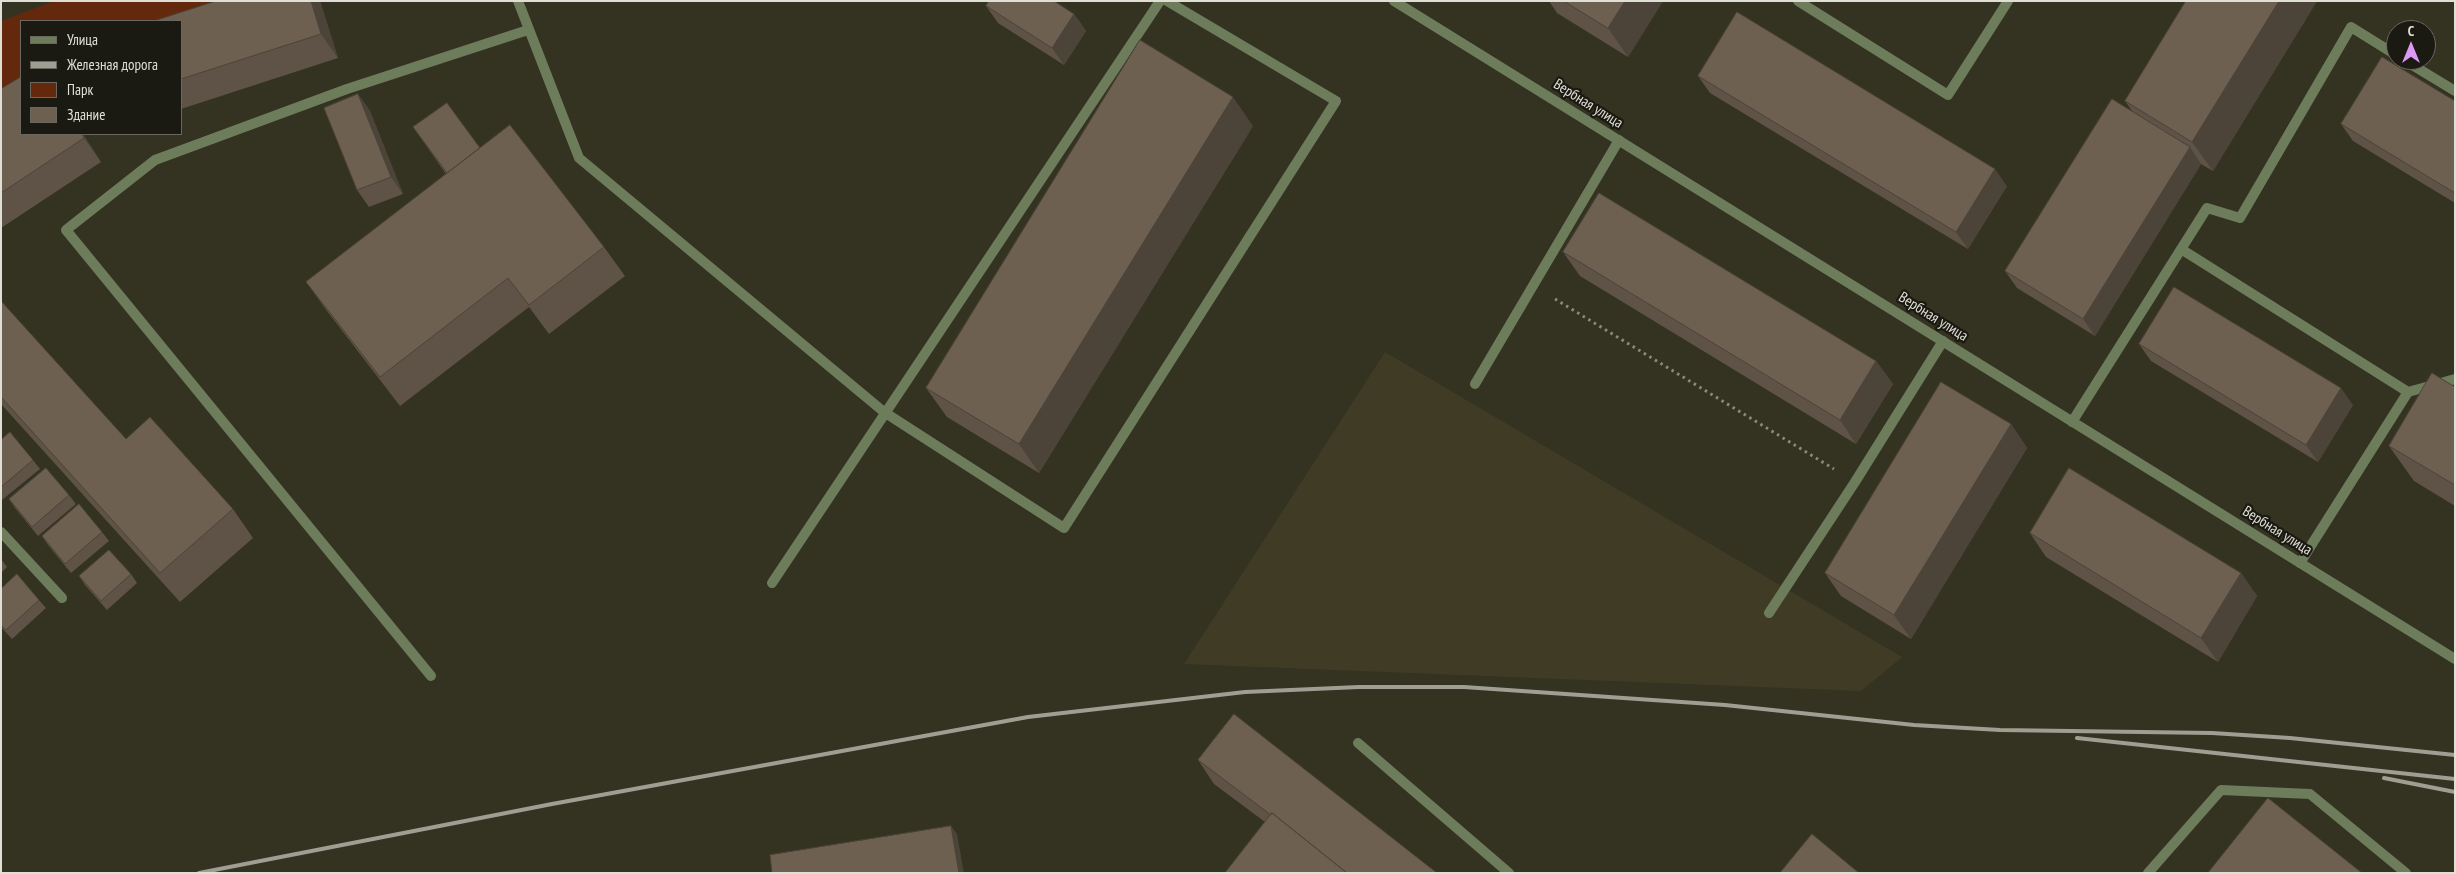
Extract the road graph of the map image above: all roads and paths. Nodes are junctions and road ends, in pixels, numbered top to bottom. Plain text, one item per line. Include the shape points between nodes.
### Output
1 (518, 1) edge
2 (1160, 1) edge
3 (1168, 1) edge
4 (1394, 1) edge
5 (1798, 1) edge
6 (2008, 1) edge
7 (528, 30) junction
8 (2386, 49) edge
9 (2420, 70) edge
10 (2455, 91) edge
11 (1619, 140) junction
12 (2181, 250) junction
13 (1533, 286) junction
14 (1942, 341) junction
15 (2455, 379) edge
16 (1475, 384) dead end
17 (2408, 392) junction
18 (884, 412) junction
19 (2072, 422) junction
20 (1855, 482) junction
21 (1, 532) edge
22 (2300, 562) junction
23 (772, 583) dead end
24 (62, 598) dead end
25 (1769, 613) dead end
26 (2455, 659) edge
27 (431, 676) dead end
28 (1358, 743) dead end
29 (1509, 873) edge
30 (2148, 873) edge
31 (2406, 873) edge

1 - 7 street
2 - 18 street
3 - 18 street via 1336,101 1064,528
4 - 11 street, Вербная улица
5 - 6 street via 1948,95
7 - 18 street via 579,158
7 - 27 street via 347,89 154,160 66,230
8 - 12 street via 2352,27 2240,218 2207,208
9 - 10 street
11 - 13 street
11 - 14 street, Вербная улица
12 - 17 street
12 - 19 street
13 - 16 street
13 - 20 path
14 - 19 street, Вербная улица
14 - 20 street
15 - 17 street
17 - 22 street
18 - 23 street
19 - 22 street, Вербная улица
20 - 25 street
21 - 24 street
22 - 26 street, Вербная улица
28 - 29 street
30 - 31 street via 2221,790 2310,794

